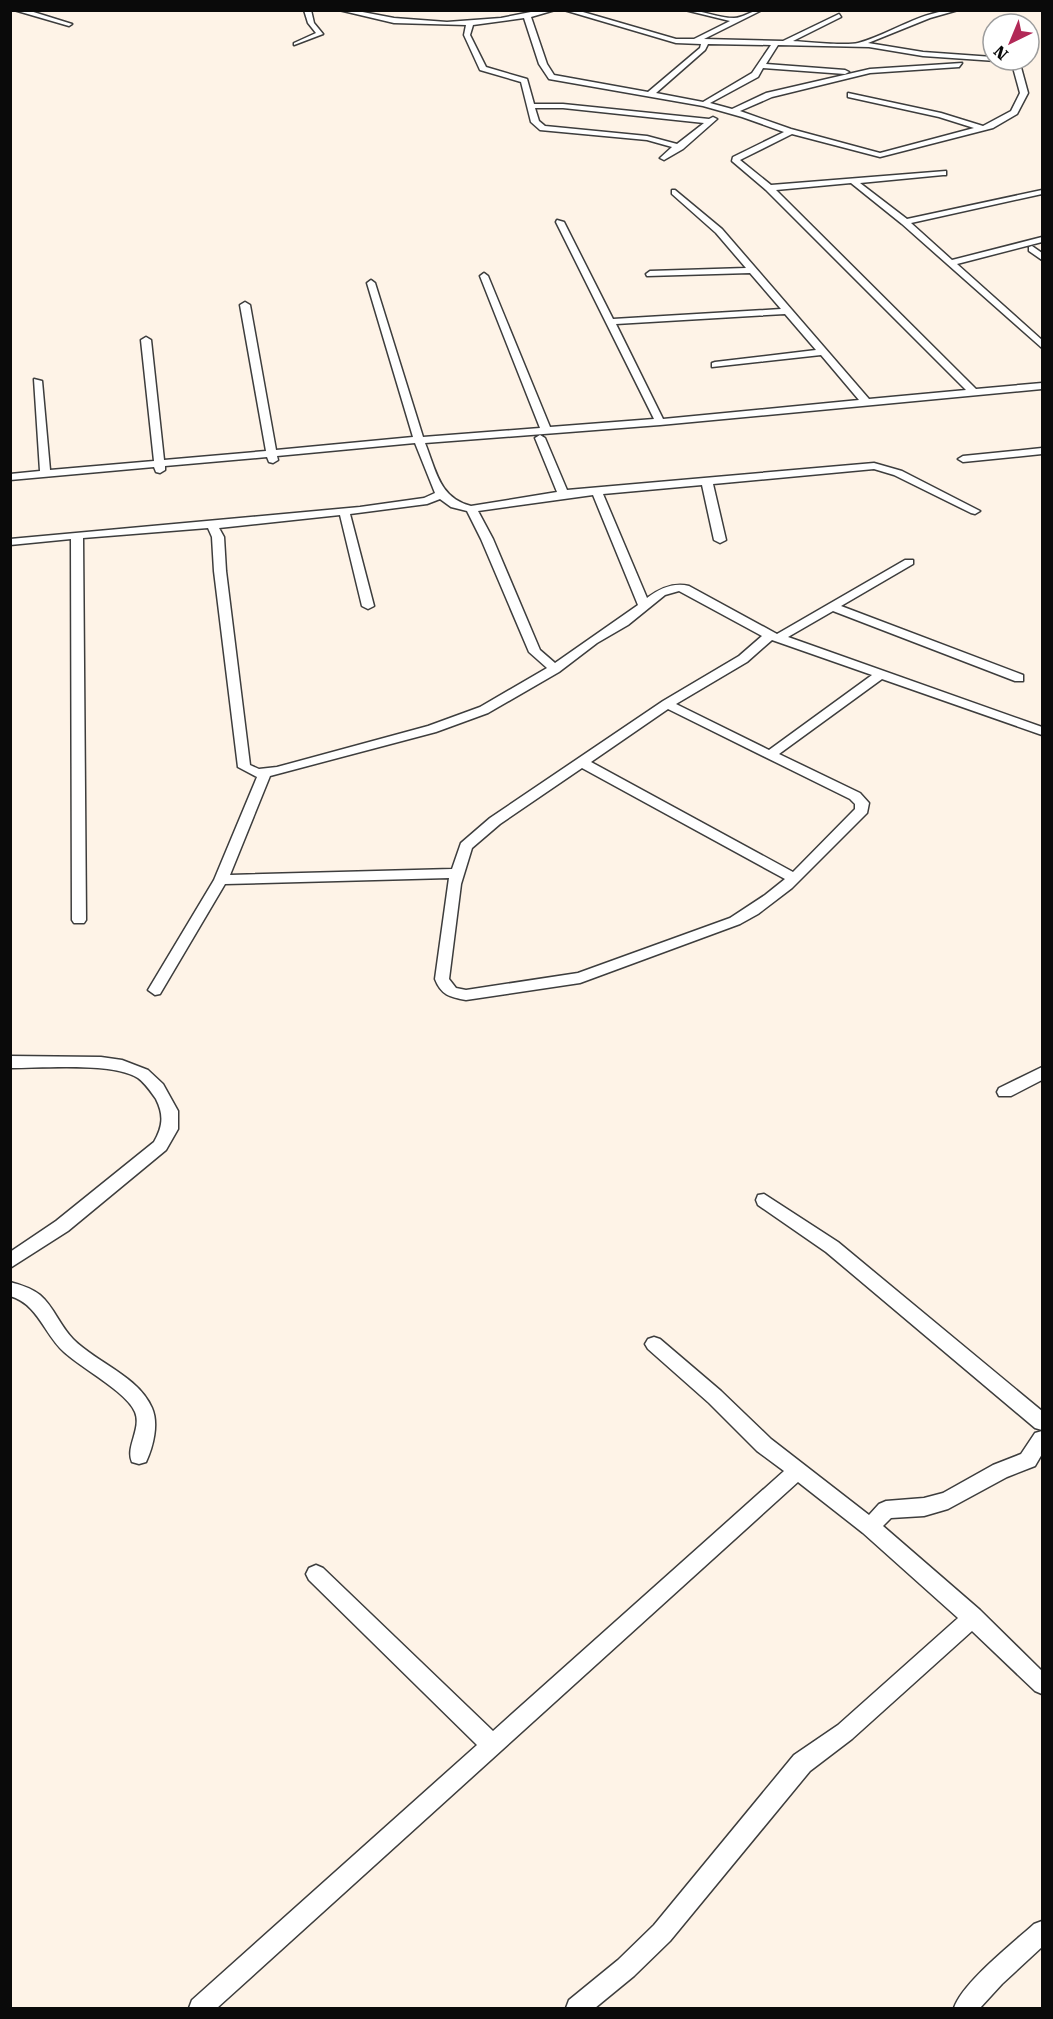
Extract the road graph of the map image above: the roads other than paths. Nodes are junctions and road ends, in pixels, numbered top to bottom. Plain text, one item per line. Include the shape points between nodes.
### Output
1 (16, 10) edge
2 (307, 10) edge
3 (342, 10) edge
4 (567, 10) edge
5 (688, 10) edge
6 (759, 10) edge
7 (955, 10) edge
8 (547, 11) edge
9 (528, 16) junction
10 (838, 16) dead end
11 (737, 21) junction
12 (470, 23) junction
13 (69, 24) dead end
14 (694, 42) junction
15 (705, 42) junction
16 (779, 43) junction
17 (296, 44) dead end
18 (858, 44) junction
19 (981, 58) edge
20 (981, 64) edge
21 (761, 66) junction
22 (1019, 72) edge
23 (860, 73) junction
24 (649, 95) junction
25 (851, 95) dead end
26 (704, 104) junction
27 (531, 106) junction
28 (729, 111) junction
29 (710, 121) junction
30 (983, 128) junction
31 (788, 131) junction
32 (680, 147) junction
33 (664, 158) dead end
34 (943, 173) dead end
35 (853, 181) junction
36 (769, 188) junction
37 (675, 192) dead end
38 (1042, 192) edge
39 (560, 222) dead end
40 (905, 222) junction
41 (1042, 239) edge
42 (1032, 249) dead end
43 (1042, 257) edge
44 (951, 263) junction
45 (751, 270) junction
46 (650, 274) dead end
47 (484, 276) dead end
48 (371, 283) dead end
49 (245, 305) dead end
50 (788, 311) junction
51 (610, 322) junction
52 (146, 340) dead end
53 (1042, 345) edge
54 (823, 352) junction
55 (715, 365) dead end
56 (37, 381) dead end
57 (1042, 386) edge
58 (1035, 391) edge
59 (973, 392) junction
60 (866, 402) junction
61 (844, 407) junction
62 (660, 422) junction
63 (543, 434) junction
64 (421, 443) junction
65 (1042, 451) edge
66 (272, 456) junction
67 (963, 459) dead end
68 (159, 467) junction
69 (45, 473) junction
70 (10, 477) edge
71 (707, 481) junction
72 (10, 484) edge
73 (597, 491) junction
74 (441, 494) junction
75 (563, 494) junction
76 (471, 508) junction
77 (344, 511) junction
78 (975, 511) dead end
79 (212, 525) junction
80 (77, 535) junction
81 (720, 540) dead end
82 (10, 542) edge
83 (909, 562) dead end
84 (368, 606) dead end
85 (644, 606) junction
86 (832, 607) junction
87 (774, 637) junction
88 (555, 669) junction
89 (881, 674) junction
90 (1019, 678) dead end
91 (667, 704) junction
92 (1042, 731) edge
93 (770, 754) junction
94 (582, 762) junction
95 (265, 773) junction
96 (457, 873) junction
97 (794, 878) junction
98 (221, 880) junction
99 (79, 920) dead end
100 (155, 990) dead end
101 (10, 1062) edge
102 (1042, 1073) edge
103 (1005, 1092) dead end
104 (764, 1200) dead end
105 (10, 1262) edge
106 (10, 1289) edge
107 (654, 1344) dead end
108 (1042, 1422) edge
109 (1042, 1439) edge
110 (139, 1456) dead end
111 (798, 1470) junction
112 (870, 1527) junction
113 (316, 1575) dead end
114 (973, 1617) junction
115 (1042, 1684) edge
116 (491, 1744) junction
117 (1042, 1932) edge
118 (200, 2008) edge
119 (577, 2008) edge
120 (965, 2008) edge

1 - 13 street
2 - 17 street via 320,34
3 - 12 street via 398,21 457,19
4 - 14 street via 676,41
5 - 11 street
6 - 11 street
7 - 18 street
8 - 9 street
9 - 12 street
9 - 24 street via 543,64 552,77
10 - 16 street
11 - 14 street
12 - 27 street via 467,35 483,68 524,81
14 - 15 street
15 - 16 street
15 - 24 street via 703,49
16 - 18 street
16 - 21 street
18 - 19 street
20 - 23 street
21 - 23 street
21 - 26 street via 755,75
22 - 30 street via 1024,93 1014,112
23 - 28 street via 769,95
24 - 26 street
25 - 30 street
26 - 28 street
27 - 29 street
27 - 32 street via 535,122 543,128 647,138
28 - 29 street
28 - 31 street
29 - 32 street
30 - 31 street via 880,155
31 - 36 street via 780,140 736,159
32 - 33 street
34 - 35 street
35 - 36 street
35 - 40 street
36 - 59 street
37 - 45 street via 718,231
38 - 40 street
39 - 51 street
40 - 44 street
41 - 44 street
42 - 43 street
44 - 53 street
45 - 46 street
45 - 50 street
47 - 63 street
48 - 64 street
49 - 66 street
50 - 51 street
50 - 54 street
51 - 62 street
52 - 68 street
54 - 55 street
54 - 60 street
56 - 69 street
57 - 58 street
58 - 59 street
58 - 61 street
59 - 60 street
60 - 61 street
61 - 62 street
61 - 63 street
62 - 63 street
63 - 64 street
63 - 75 street
64 - 66 street
64 - 74 street
65 - 67 street
66 - 68 street
68 - 69 street
68 - 72 street
69 - 70 street
71 - 73 street
71 - 78 street via 874,466 898,473
71 - 81 street
73 - 75 street
73 - 85 street
74 - 76 street via 455,505
74 - 77 street via 427,501
75 - 76 street
76 - 88 street via 535,652
77 - 79 street
77 - 84 street
79 - 80 street
79 - 95 street via 218,537 242,759 251,772
80 - 82 street
80 - 99 street
83 - 86 street
85 - 87 street via 670,589 685,588
85 - 88 street
86 - 87 street
86 - 90 street
87 - 89 street
87 - 91 street
88 - 95 street via 507,698 432,729
89 - 92 street
89 - 93 street
91 - 93 street
91 - 94 street
93 - 97 street via 862,803 862,810
94 - 96 street via 479,833 466,846
94 - 97 street
95 - 98 street
96 - 97 street via 442,979 452,993 466,995 589,975 735,921 757,910
96 - 98 street
98 - 100 street
101 - 105 street via 123,1066 142,1074 157,1088 170,1111 170,1129 160,1146 62,1226
102 - 103 street
104 - 108 street via 832,1247
106 - 110 street via 24,1291 34,1298 67,1344 136,1399 145,1411 146,1430
107 - 111 street via 764,1445
109 - 112 street via 1028,1460 948,1500 924,1507 886,1510
111 - 112 street
111 - 116 street
112 - 114 street
113 - 116 street
114 - 115 street
114 - 119 street via 845,1732 802,1763 662,1933
116 - 118 street
117 - 120 street

